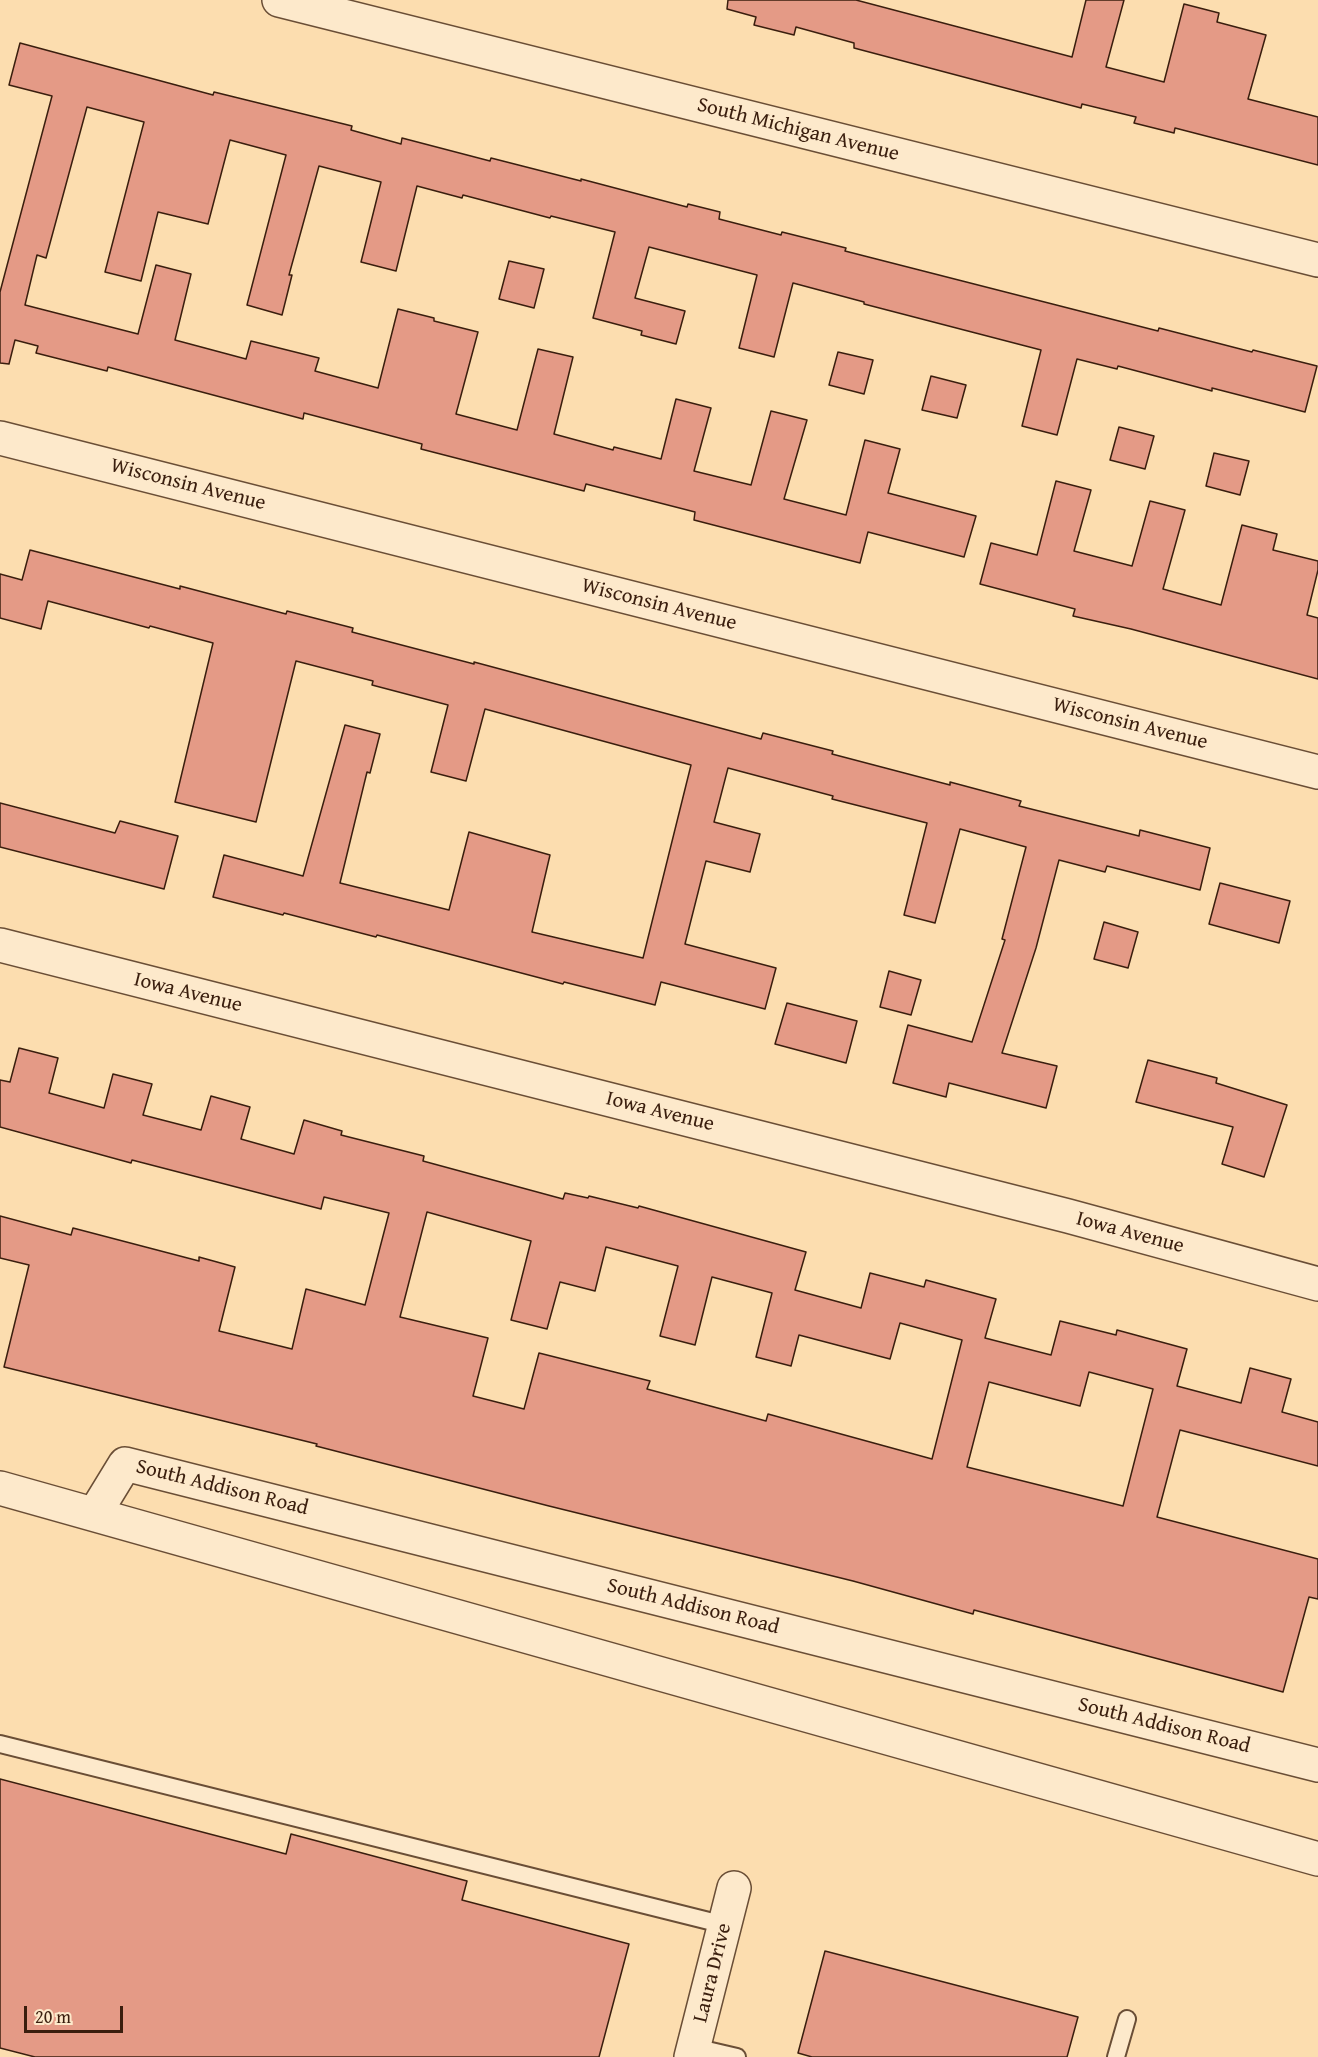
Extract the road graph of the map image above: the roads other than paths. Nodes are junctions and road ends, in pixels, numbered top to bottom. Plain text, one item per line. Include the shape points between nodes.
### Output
1 (279, 0) edge
2 (1318, 260) edge
3 (0, 438) edge
4 (1318, 772) edge
5 (0, 945) edge
6 (1318, 1284) edge
7 (0, 1488) edge
8 (94, 1513) junction
9 (0, 1744) edge
10 (1318, 1765) edge
11 (1318, 1859) edge
12 (734, 1888) dead end
13 (724, 1925) junction
14 (1127, 2019) dead end
15 (692, 2052) edge
16 (737, 2057) edge
17 (1116, 2057) edge

1 - 2 street, South Michigan Avenue
3 - 4 street, Wisconsin Avenue
5 - 6 street, Iowa Avenue via 1045,1210
7 - 8 street
8 - 10 street, South Addison Road via 125,1464
8 - 11 street
9 - 13 lane
12 - 13 street, Laura Drive
13 - 15 street, Laura Drive
14 - 17 lane
15 - 16 lane

